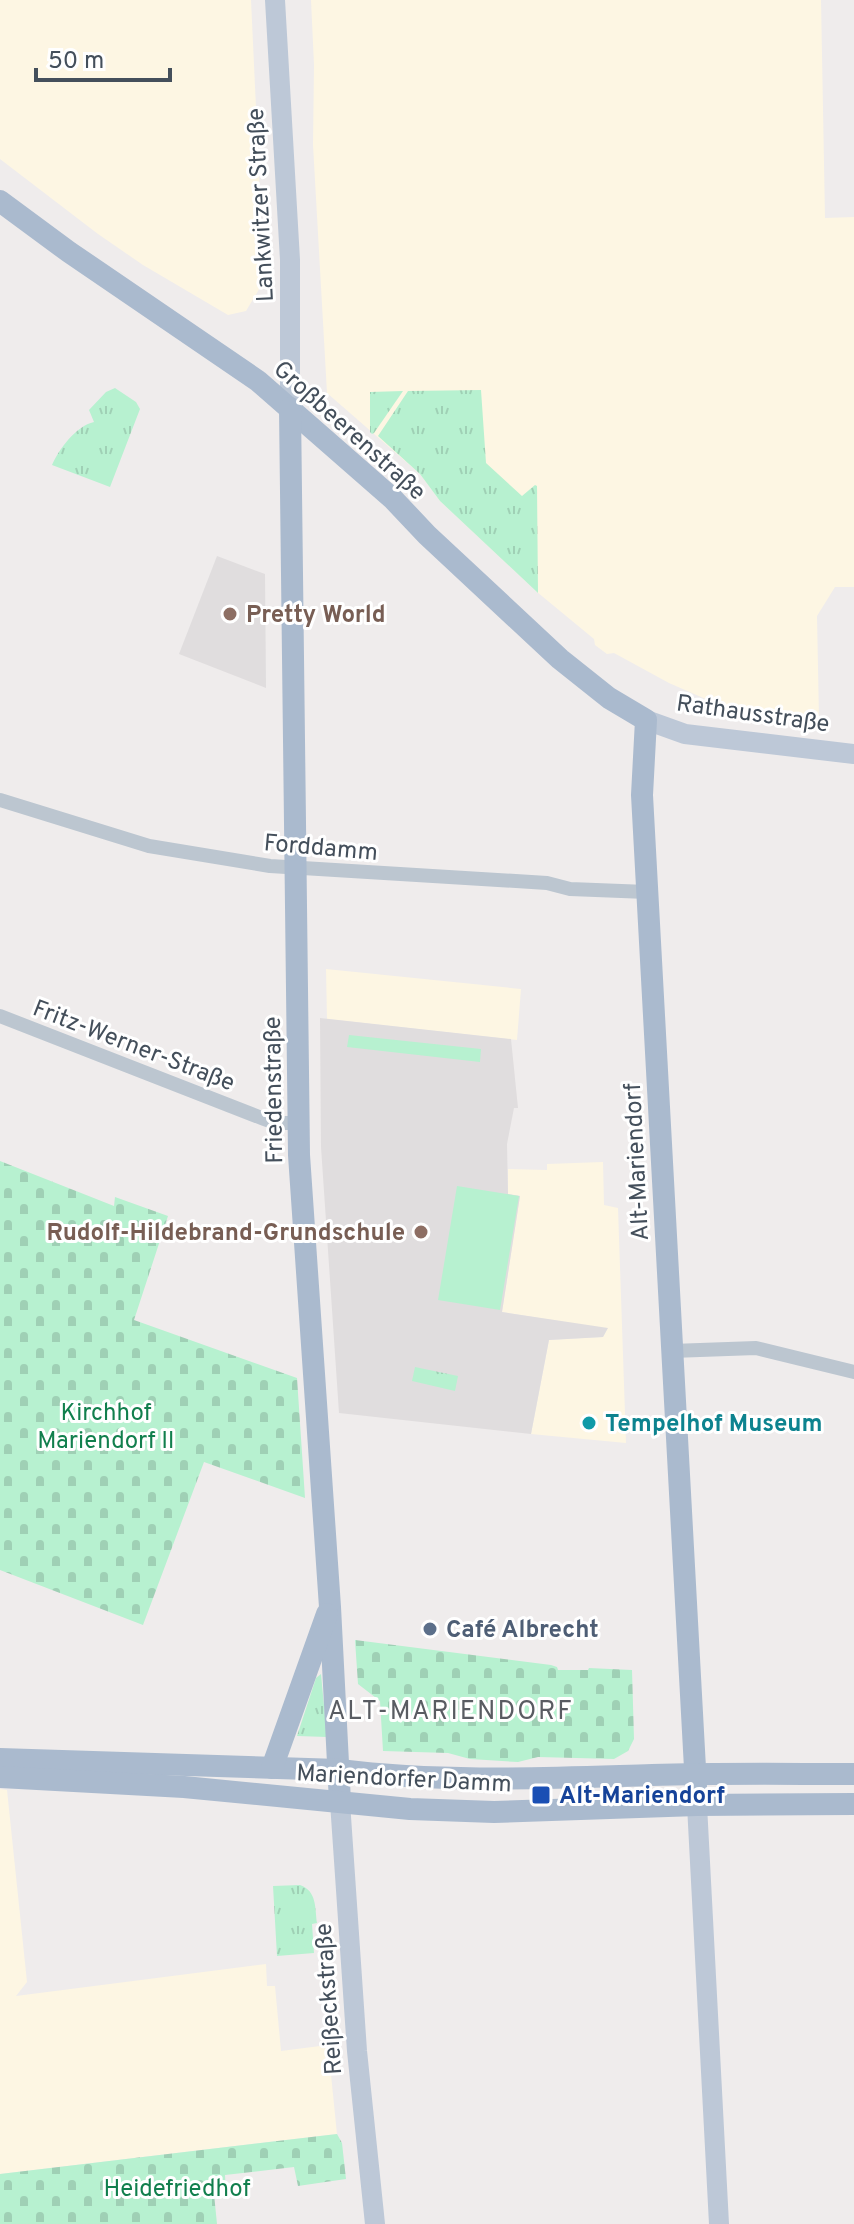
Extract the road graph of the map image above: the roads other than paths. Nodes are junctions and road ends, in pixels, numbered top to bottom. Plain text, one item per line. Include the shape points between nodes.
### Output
1 (275, 0) edge
2 (0, 201) edge
3 (290, 408) junction
4 (646, 720) junction
5 (854, 754) edge
6 (0, 800) edge
7 (295, 869) junction
8 (647, 892) junction
9 (0, 1016) edge
10 (298, 1123) junction
11 (672, 1351) junction
12 (854, 1372) edge
13 (330, 1607) junction
14 (0, 1759) edge
15 (272, 1768) junction
16 (339, 1770) junction
17 (694, 1774) junction
18 (854, 1774) edge
19 (0, 1777) edge
20 (340, 1802) junction
21 (854, 1804) edge
22 (697, 1805) junction
23 (375, 2224) edge
24 (719, 2224) edge

1 - 3 main road, Lankwitzer Straße via 290,260
2 - 3 main road, Großbeerenstraße
3 - 4 main road, Großbeerenstraße via 560,659
3 - 7 main road, Friedenstraße
4 - 5 main road, Rathausstraße via 685,734
4 - 8 main road, Alt-Mariendorf via 642,795
6 - 7 street, Forddamm via 149,846
7 - 8 street, Forddamm
7 - 10 main road, Friedenstraße
8 - 11 main road, Alt-Mariendorf
9 - 10 street, Fritz-Werner-Straße via 275,1123
10 - 13 main road, Friedenstraße
11 - 12 street via 756,1348
11 - 17 main road, Alt-Mariendorf
13 - 15 main road
13 - 16 main road, Friedenstraße
14 - 15 main road, Mariendorfer Damm
15 - 16 main road, Mariendorfer Damm
16 - 17 main road, Mariendorfer Damm via 495,1780
16 - 20 main road, Reißeckstraße
17 - 18 main road, Mariendorfer Damm
17 - 22 main road, Alt-Mariendorf
19 - 20 main road, Mariendorfer Damm
20 - 22 main road, Mariendorfer Damm via 494,1812
20 - 23 main road, Reißeckstraße
21 - 22 main road, Mariendorfer Damm
22 - 24 main road, Alt-Mariendorf

